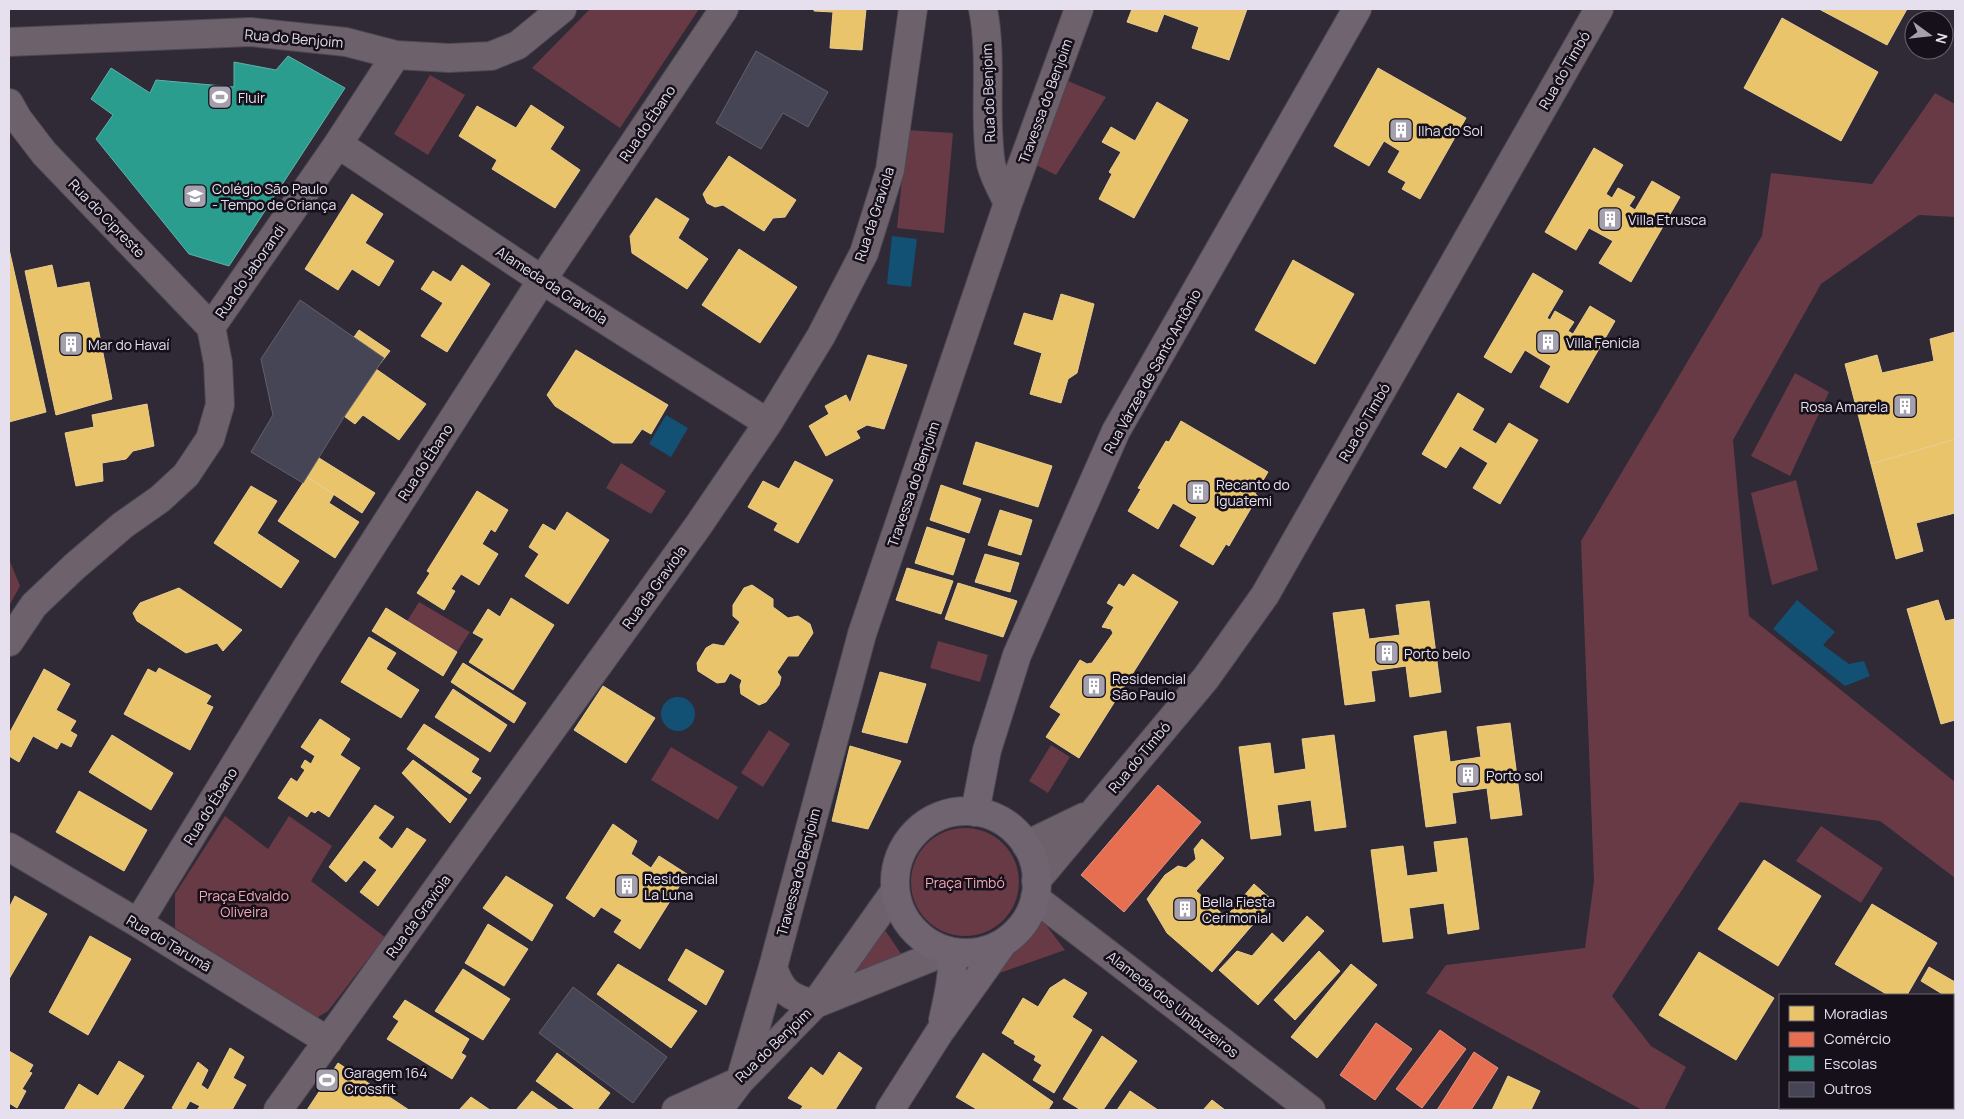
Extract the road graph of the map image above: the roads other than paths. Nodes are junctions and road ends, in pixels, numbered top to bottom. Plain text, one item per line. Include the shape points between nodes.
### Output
1 (562, 9) edge
2 (724, 9) edge
3 (913, 9) edge
4 (983, 9) edge
5 (1078, 9) edge
6 (1357, 9) edge
7 (1599, 9) edge
8 (9, 42) edge
9 (396, 55) junction
10 (9, 104) edge
11 (338, 144) junction
12 (1008, 203) junction
13 (542, 280) junction
14 (211, 328) junction
15 (768, 423) junction
16 (9, 642) edge
17 (1094, 811) junction
18 (975, 812) junction
19 (1026, 846) junction
20 (9, 848) edge
21 (1036, 889) junction
22 (895, 891) junction
23 (138, 923) junction
24 (1003, 943) junction
25 (950, 952) junction
26 (773, 967) junction
27 (815, 1004) junction
28 (940, 1034) junction
29 (328, 1041) junction
30 (740, 1080) junction
31 (278, 1110) edge
32 (676, 1110) edge
33 (718, 1110) edge
34 (890, 1110) edge
35 (1311, 1110) edge

1 - 9 street, Rua do Benjoim via 518,45 491,56
2 - 13 street, Rua do Ébano
3 - 15 street, Rua da Graviola via 890,170 864,253 821,336
4 - 12 street, Rua do Benjoim via 992,166
5 - 12 street, Travessa do Benjoim
6 - 18 street, Rua Várzea de Santo Antônio via 1116,431 1017,655 987,750
7 - 17 street, Rua do Timbó via 1265,595 1206,678
8 - 9 street, Rua do Benjoim via 251,32 346,42
9 - 11 street, Rua do Jaborandi
10 - 14 street, Rua do Cipreste via 44,153
11 - 13 street, Alameda da Graviola
11 - 14 street, Rua do Jaborandi
12 - 26 street, Travessa do Benjoim via 862,634
13 - 15 street, Alameda da Graviola
13 - 23 street, Rua do Ébano via 312,639
14 - 16 street, Rua do Jaborandi via 218,363 220,405 210,439 186,475 74,567 34,605
15 - 29 street, Rua da Graviola via 698,526
17 - 19 street, Rua do Timbó
17 - 21 street, Rua do Timbó
18 - 19 street via 996,818 1013,829
18 - 22 street via 954,812 934,819 916,832 903,849 896,869
19 - 21 street via 1034,862
20 - 23 street, Rua do Tarumã
21 - 24 street via 1028,915 1018,931
21 - 35 street, Alameda dos Umbuzeiros
22 - 25 street via 901,911 912,929 928,943
22 - 27 street, Rua do Benjoim
23 - 29 street, Rua do Tarumã
24 - 25 street via 970,954
24 - 28 street
25 - 27 street, Rua do Benjoim
25 - 28 street via 953,968
26 - 27 street via 785,991 797,999
26 - 30 street, Travessa do Benjoim
27 - 30 street, Rua do Benjoim
28 - 34 street
29 - 31 street, Rua da Graviola
30 - 32 street, Rua do Benjoim
30 - 33 street

